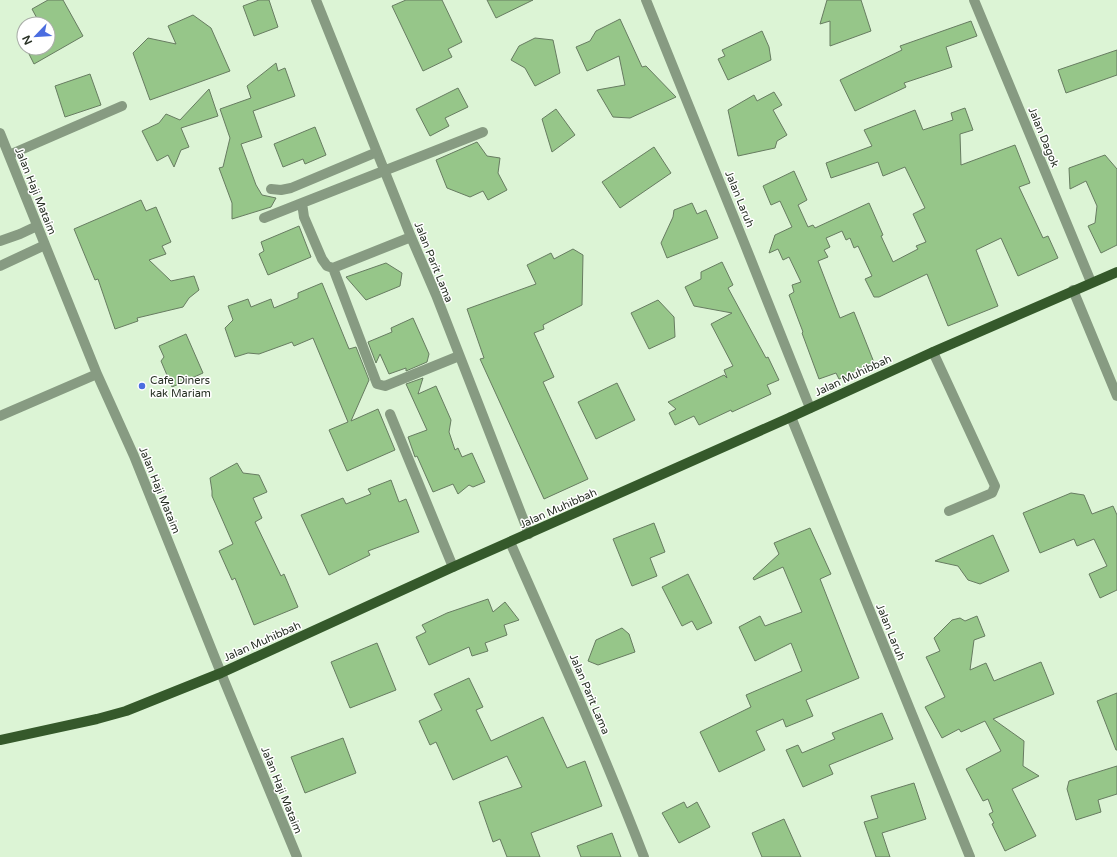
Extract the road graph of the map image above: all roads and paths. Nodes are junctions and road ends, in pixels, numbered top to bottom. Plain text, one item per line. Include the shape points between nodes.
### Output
1 (316, 0) edge
2 (646, 0) edge
3 (974, 0) edge
4 (122, 106) dead end
5 (483, 132) dead end
6 (0, 133) edge
7 (377, 152) junction
8 (9, 155) junction
9 (384, 170) junction
10 (271, 189) dead end
11 (302, 203) junction
12 (264, 218) dead end
13 (37, 226) junction
14 (411, 237) junction
15 (0, 242) edge
16 (45, 245) junction
17 (0, 266) edge
18 (333, 268) junction
19 (1117, 272) edge
20 (1091, 282) junction
21 (1073, 290) junction
22 (933, 352) junction
23 (459, 356) junction
24 (98, 374) junction
25 (1117, 396) edge
26 (810, 408) junction
27 (390, 414) dead end
28 (0, 416) edge
29 (791, 417) junction
30 (949, 511) dead end
31 (530, 534) junction
32 (510, 542) junction
33 (452, 567) junction
34 (221, 673) junction
35 (0, 740) edge
36 (297, 857) edge
37 (644, 857) edge
38 (970, 857) edge

1 - 7 street, Jalan Parit Lama
2 - 26 street, Jalan Laruh
3 - 20 street, Jalan Dagok
4 - 8 street
5 - 9 street
6 - 8 street, Jalan Haji Mataim
7 - 9 street, Jalan Parit Lama
7 - 10 street via 291,188
8 - 13 street, Jalan Haji Mataim
9 - 11 street
9 - 14 street, Jalan Parit Lama
11 - 12 street
11 - 18 street via 304,217 322,260
13 - 15 street
13 - 16 street, Jalan Haji Mataim
14 - 18 street
14 - 23 street, Jalan Parit Lama
16 - 17 street
16 - 24 street, Jalan Haji Mataim
18 - 23 street via 377,384 385,386
19 - 20 main road, Jalan Muhibbah
20 - 21 main road, Jalan Muhibbah
21 - 22 main road, Jalan Muhibbah
21 - 25 street
22 - 26 main road, Jalan Muhibbah
22 - 30 street via 995,486 992,493
23 - 31 street, Jalan Parit Lama
24 - 28 street
24 - 34 street, Jalan Haji Mataim via 134,456
26 - 29 main road, Jalan Muhibbah
27 - 33 street
29 - 31 main road, Jalan Muhibbah
29 - 38 street, Jalan Laruh
31 - 32 main road, Jalan Muhibbah
32 - 33 main road, Jalan Muhibbah
32 - 37 street, Jalan Parit Lama via 624,804
33 - 34 main road, Jalan Muhibbah
34 - 35 main road, Jalan Muhibbah via 126,711
34 - 36 street, Jalan Haji Mataim

